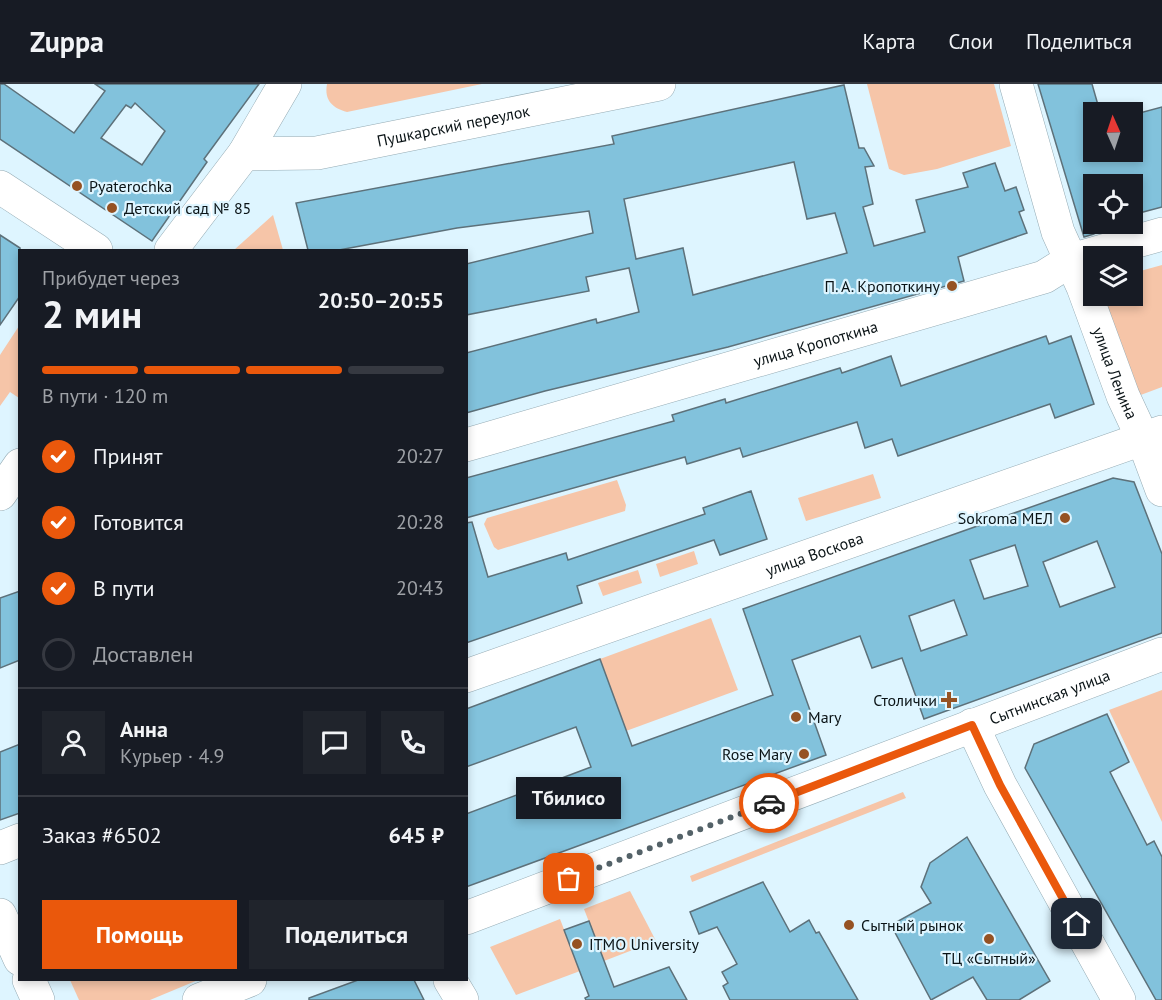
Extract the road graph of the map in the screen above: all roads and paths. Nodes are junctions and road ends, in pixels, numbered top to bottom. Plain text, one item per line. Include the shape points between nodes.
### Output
1 (285, 84) edge
2 (659, 84) edge
3 (1016, 84) edge
4 (244, 154) junction
5 (0, 187) edge
6 (1162, 234) edge
7 (94, 249) edge
8 (172, 249) edge
9 (1071, 260) junction
10 (1152, 436) edge
11 (468, 444) edge
12 (18, 468) edge
13 (1162, 490) edge
14 (0, 494) edge
15 (1162, 654) edge
16 (468, 675) edge
17 (972, 725) junction
18 (18, 841) edge
19 (0, 848) edge
20 (0, 915) edge
21 (468, 917) edge
22 (18, 955) edge
23 (29, 981) edge
24 (247, 981) edge
25 (451, 981) edge
26 (38, 1000) edge
27 (198, 1000) edge
28 (462, 1000) edge
29 (1119, 1000) edge

1 - 4 street
2 - 4 street, Пушкарский переулок via 316,153
3 - 9 street, улица Ленина via 1058,232
4 - 8 street
5 - 7 street
6 - 9 street, улица Кропоткина
9 - 10 street, улица Ленина via 1123,396
9 - 11 street, улица Кропоткина via 1044,277
10 - 13 street, улица Ленина
10 - 16 street, улица Воскова
12 - 14 street
15 - 17 street, Сытнинская улица
17 - 21 street, Сытнинская улица
17 - 29 street via 1000,785
18 - 19 street
20 - 22 street
23 - 26 street
24 - 27 street
25 - 28 street

